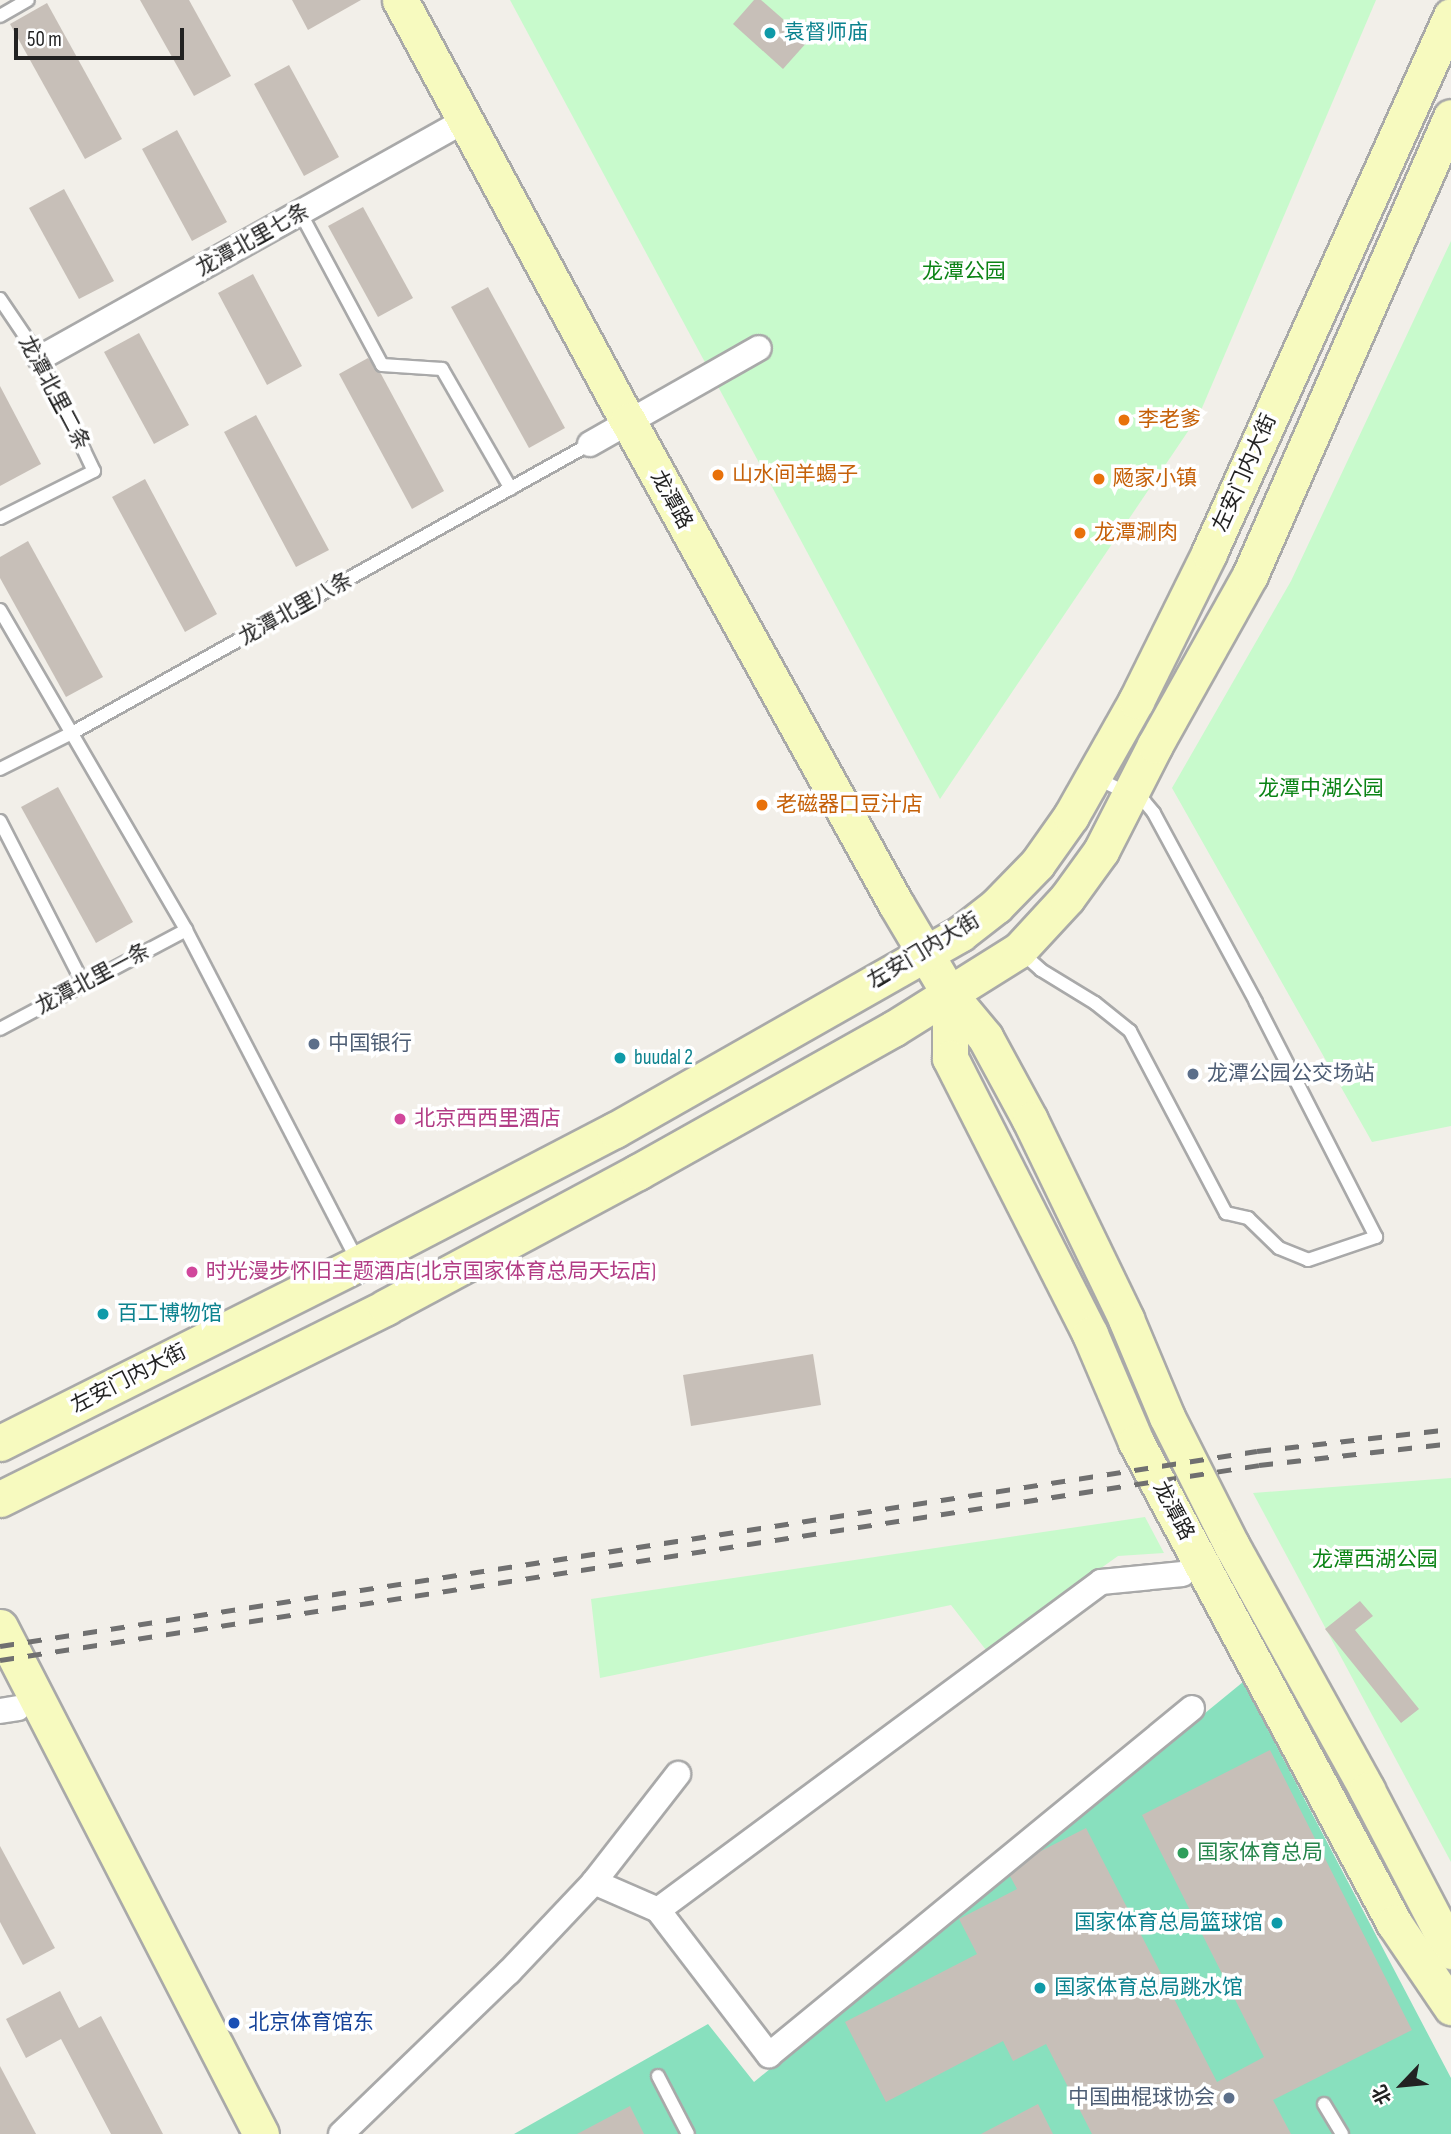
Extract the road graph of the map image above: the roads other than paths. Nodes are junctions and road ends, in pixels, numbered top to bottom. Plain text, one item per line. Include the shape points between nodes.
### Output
1 (28, 0) edge
2 (400, 0) edge
3 (0, 16) edge
4 (1451, 16) edge
5 (1451, 117) edge
6 (465, 120) junction
7 (301, 214) junction
8 (0, 299) edge
9 (759, 348) dead end
10 (40, 358) junction
11 (628, 421) junction
12 (590, 444) joint
13 (511, 489) junction
14 (0, 518) edge
15 (0, 610) edge
16 (72, 733) junction
17 (0, 769) edge
18 (1092, 776) junction
19 (1129, 793) junction
20 (0, 821) edge
21 (186, 930) junction
22 (1019, 950) junction
23 (925, 954) junction
24 (83, 983) junction
25 (950, 995) junction
26 (0, 1029) edge
27 (359, 1263) junction
28 (0, 1443) edge
29 (0, 1499) edge
30 (1183, 1574) dead end
31 (0, 1627) edge
32 (0, 1671) edge
33 (1192, 1708) dead end
34 (9, 1710) edge
35 (678, 1774) dead end
36 (594, 1882) junction
37 (1451, 1905) edge
38 (658, 1910) junction
39 (1451, 1949) edge
40 (1451, 1990) edge
41 (1451, 2007) edge
42 (658, 2076) dead end
43 (1324, 2104) dead end
44 (235, 2134) edge
45 (261, 2134) edge
46 (341, 2134) edge
47 (688, 2134) edge
48 (1342, 2134) edge

1 - 3 lane
2 - 6 street, 龙潭路
4 - 18 street, 左安门内大街 via 1209,553 1136,701
5 - 19 street via 1250,575
6 - 7 street, 龙潭北里七条
6 - 11 street, 龙潭路
7 - 10 street, 龙潭北里七条
7 - 13 lane via 382,365 442,369
8 - 10 lane, 龙潭北里二条
9 - 11 street
10 - 14 lane, 龙潭北里二条 via 94,471
11 - 12 street
11 - 23 street, 龙潭路
12 - 13 lane, 龙潭北里八条
13 - 16 lane, 龙潭北里八条
15 - 16 lane
16 - 17 lane, 龙潭北里八条
16 - 21 lane
18 - 19 lane
18 - 23 street, 左安门内大街 via 1037,864 996,906
19 - 22 street via 1101,851
19 - 22 lane via 1154,813 1376,1237 1308,1259 1279,1248 1248,1218 1226,1213 1130,1031
20 - 24 lane
21 - 24 lane, 龙潭北里一条
21 - 27 lane
22 - 25 street
23 - 25 street, 龙潭路
23 - 27 street, 左安门内大街 via 615,1130
24 - 26 lane, 龙潭北里一条
25 - 29 street via 638,1172 386,1307
25 - 37 street, 龙潭路 via 1003,1027 1143,1306 1183,1409
25 - 39 street, 龙潭路 via 985,1037 1030,1121 1220,1523
25 - 40 street, 龙潭路 via 963,1051 1108,1324 1149,1422
25 - 41 street, 龙潭路 via 950,1058 1090,1334 1136,1442 1394,1923
27 - 28 street, 左安门内大街
30 - 38 street via 1101,1582
31 - 45 street
32 - 34 street
33 - 38 street via 769,2055
34 - 44 street
35 - 36 street
36 - 38 street
36 - 46 street via 509,1972
42 - 47 lane
43 - 48 lane

